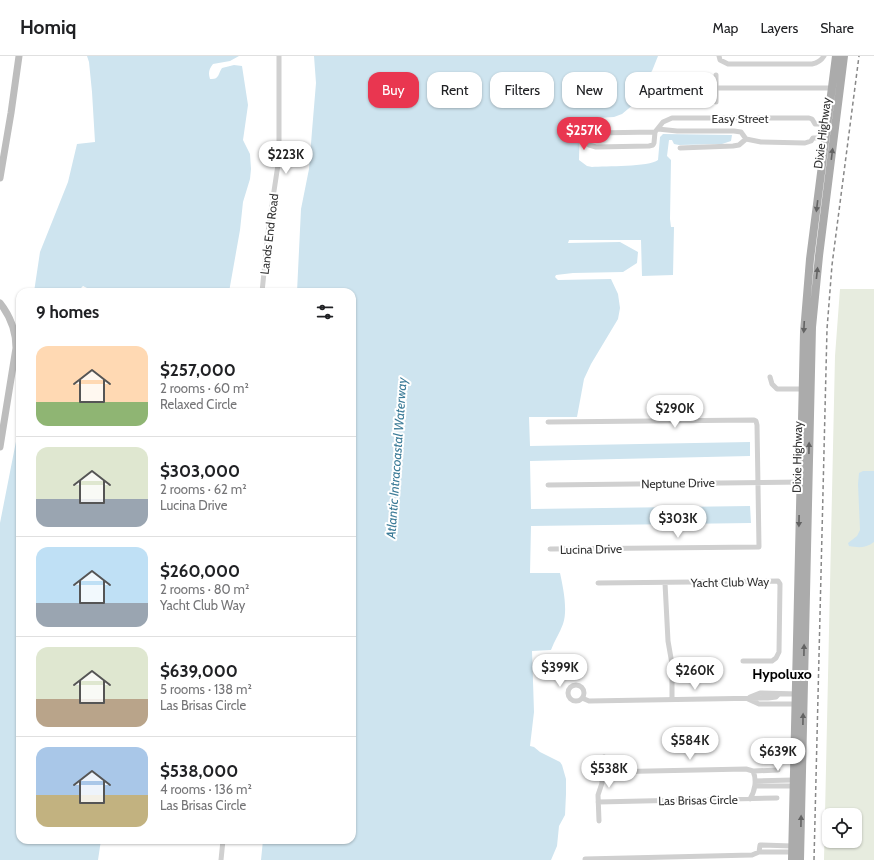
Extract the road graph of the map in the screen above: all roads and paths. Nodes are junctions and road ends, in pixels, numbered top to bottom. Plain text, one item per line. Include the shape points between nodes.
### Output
1 (19, 56) edge
2 (280, 56) edge
3 (719, 56) edge
4 (824, 56) edge
5 (836, 56) edge
6 (844, 56) edge
7 (717, 88) edge
8 (832, 88) junction
9 (827, 124) junction
10 (656, 130) junction
11 (826, 138) junction
12 (746, 139) junction
13 (680, 148) dead end
14 (0, 178) edge
15 (820, 180) junction
16 (827, 193) junction
17 (262, 288) edge
18 (811, 288) junction
19 (0, 304) edge
20 (770, 377) dead end
21 (806, 389) junction
22 (548, 422) dead end
23 (0, 447) edge
24 (758, 482) junction
25 (804, 482) junction
26 (548, 485) dead end
27 (550, 550) dead end
28 (598, 583) dead end
29 (665, 583) junction
30 (743, 661) dead end
31 (799, 694) junction
32 (582, 698) dead end
33 (747, 698) junction
34 (768, 698) junction
35 (672, 699) junction
36 (799, 704) junction
37 (604, 757) dead end
38 (778, 770) dead end
39 (753, 771) junction
40 (602, 772) junction
41 (755, 783) junction
42 (793, 783) junction
43 (777, 798) dead end
44 (750, 799) junction
45 (598, 802) junction
46 (599, 821) dead end
47 (223, 844) edge
48 (759, 852) junction
49 (792, 853) edge
50 (585, 859) dead end
51 (221, 860) edge
52 (800, 860) edge

1 - 14 main road
2 - 17 street, Lands End Road via 279,160
3 - 4 street via 720,60 728,64 812,64 818,63
5 - 8 main road, Dixie Highway
16 -> 6 main road, Dixie Highway
7 - 8 street
8 - 9 main road, Dixie Highway
9 - 10 street, Easy Street via 814,124 809,118 672,118
9 - 11 main road, Dixie Highway
10 - 10 street via 593,133 589,136 588,142 589,145 596,147 649,146 654,143
10 - 12 street via 734,131 741,132
11 - 12 street via 813,138 805,143
11 - 15 main road, Dixie Highway
12 - 13 street via 733,146
15 - 16 main road
15 -> 18 main road, Dixie Highway
18 -> 16 main road, Dixie Highway
18 - 21 main road, Dixie Highway
19 - 23 main road via 10,318 16,348
20 - 21 street via 776,388
21 - 25 main road, Dixie Highway
22 - 24 street via 754,420 757,425
24 - 25 street, Neptune Drive
24 - 26 street, Neptune Drive
24 - 27 street, Lucina Drive via 759,547
25 - 31 main road, Dixie Highway
28 - 29 street, Yacht Club Way
29 - 30 street, Yacht Club Way via 778,581 779,652 772,661
29 - 35 street via 668,641 672,664
31 - 34 street via 779,694
31 - 36 main road, Dixie Highway
32 - 35 street via 589,701
33 - 34 street via 760,693
33 - 34 street via 759,704
33 - 35 street
34 - 36 street
36 - 42 main road, Dixie Highway
52 -> 36 main road, Dixie Highway
37 - 40 street
38 - 39 street
39 - 40 street via 746,769
39 - 41 street
40 - 45 street
41 - 42 street
41 - 44 street, Las Brisas Circle
42 - 49 main road, Dixie Highway
43 - 44 street, Las Brisas Circle
44 - 45 street, Las Brisas Circle
45 - 46 street
47 - 51 street
48 - 49 street
48 - 49 street via 760,845
48 - 50 street via 752,855

